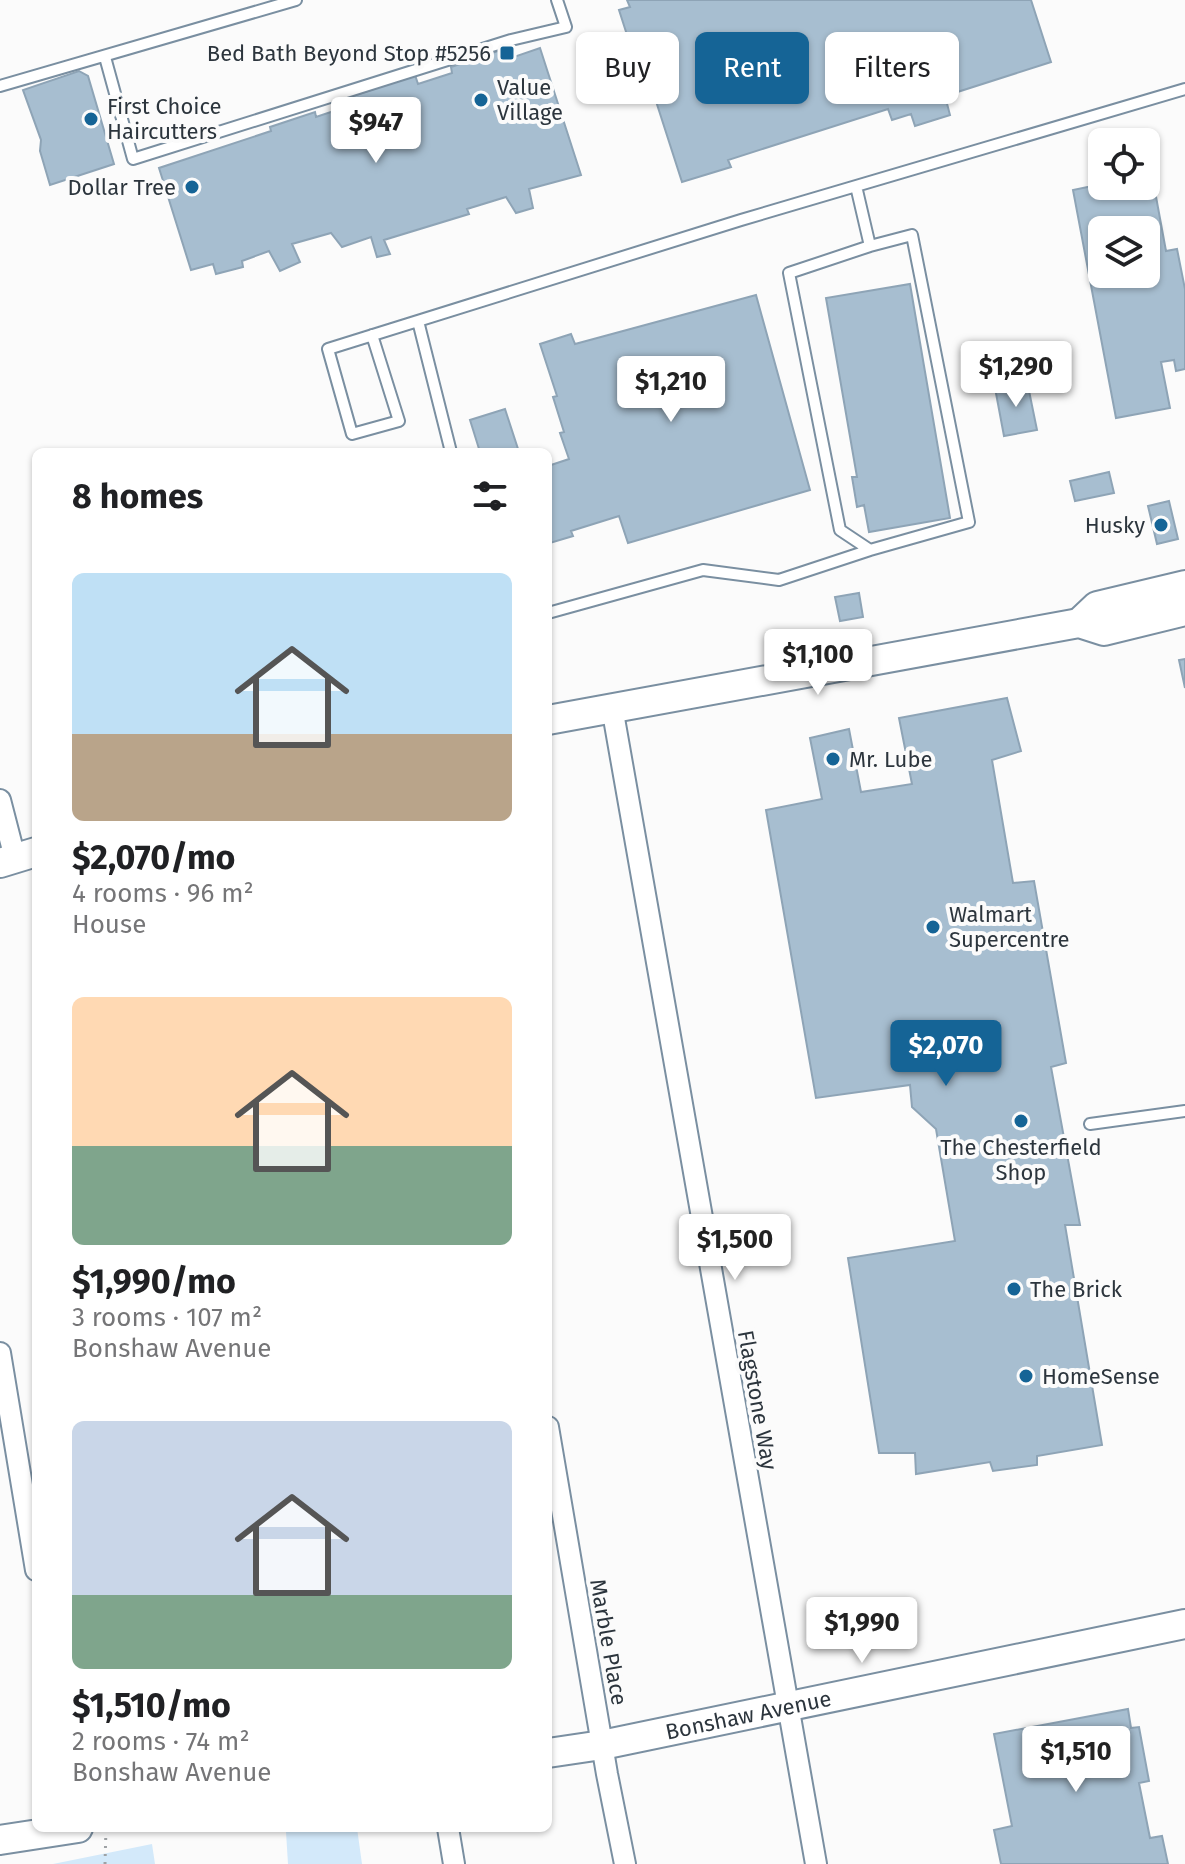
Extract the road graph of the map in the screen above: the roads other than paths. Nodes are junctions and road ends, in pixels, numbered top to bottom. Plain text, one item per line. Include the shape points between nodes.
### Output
1 (296, 0) edge
2 (557, 0) edge
3 (105, 57) junction
4 (0, 86) edge
5 (1185, 89) edge
6 (856, 186) junction
7 (870, 246) junction
8 (418, 321) junction
9 (372, 335) junction
10 (450, 448) edge
11 (870, 550) junction
12 (1185, 585) edge
13 (1185, 611) edge
14 (552, 612) edge
15 (1079, 623) junction
16 (612, 707) junction
17 (552, 719) edge
18 (0, 800) edge
19 (17, 858) edge
20 (1185, 1111) edge
21 (1090, 1124) dead end
22 (0, 1353) edge
23 (552, 1451) edge
24 (32, 1546) edge
25 (1185, 1624) edge
26 (788, 1707) junction
27 (602, 1745) junction
28 (552, 1752) edge
29 (52, 1832) edge
30 (449, 1832) edge
31 (0, 1840) edge
32 (454, 1864) edge
33 (625, 1864) edge
34 (816, 1864) edge

1 - 3 lane
2 - 3 lane via 566,27 133,159
3 - 4 lane
5 - 6 lane
6 - 7 lane
6 - 8 lane
7 - 11 lane via 789,273 840,530
7 - 11 lane via 912,235 969,522
8 - 9 lane
8 - 10 lane
9 - 9 lane via 399,421 352,434 328,349
11 - 14 lane via 779,580 703,570
12 - 15 street via 1097,606
13 - 15 street via 1104,631
15 - 16 street
16 - 17 street
16 - 26 street, Flagstone Way
18 - 19 street
20 - 21 lane
22 - 24 street
23 - 27 street, Marble Place
25 - 26 street, Bonshaw Avenue
26 - 27 street, Bonshaw Avenue
26 - 34 street, Flagstone Way
27 - 28 street, Bonshaw Avenue
27 - 33 street, Marble Place
29 - 31 street
30 - 32 street

